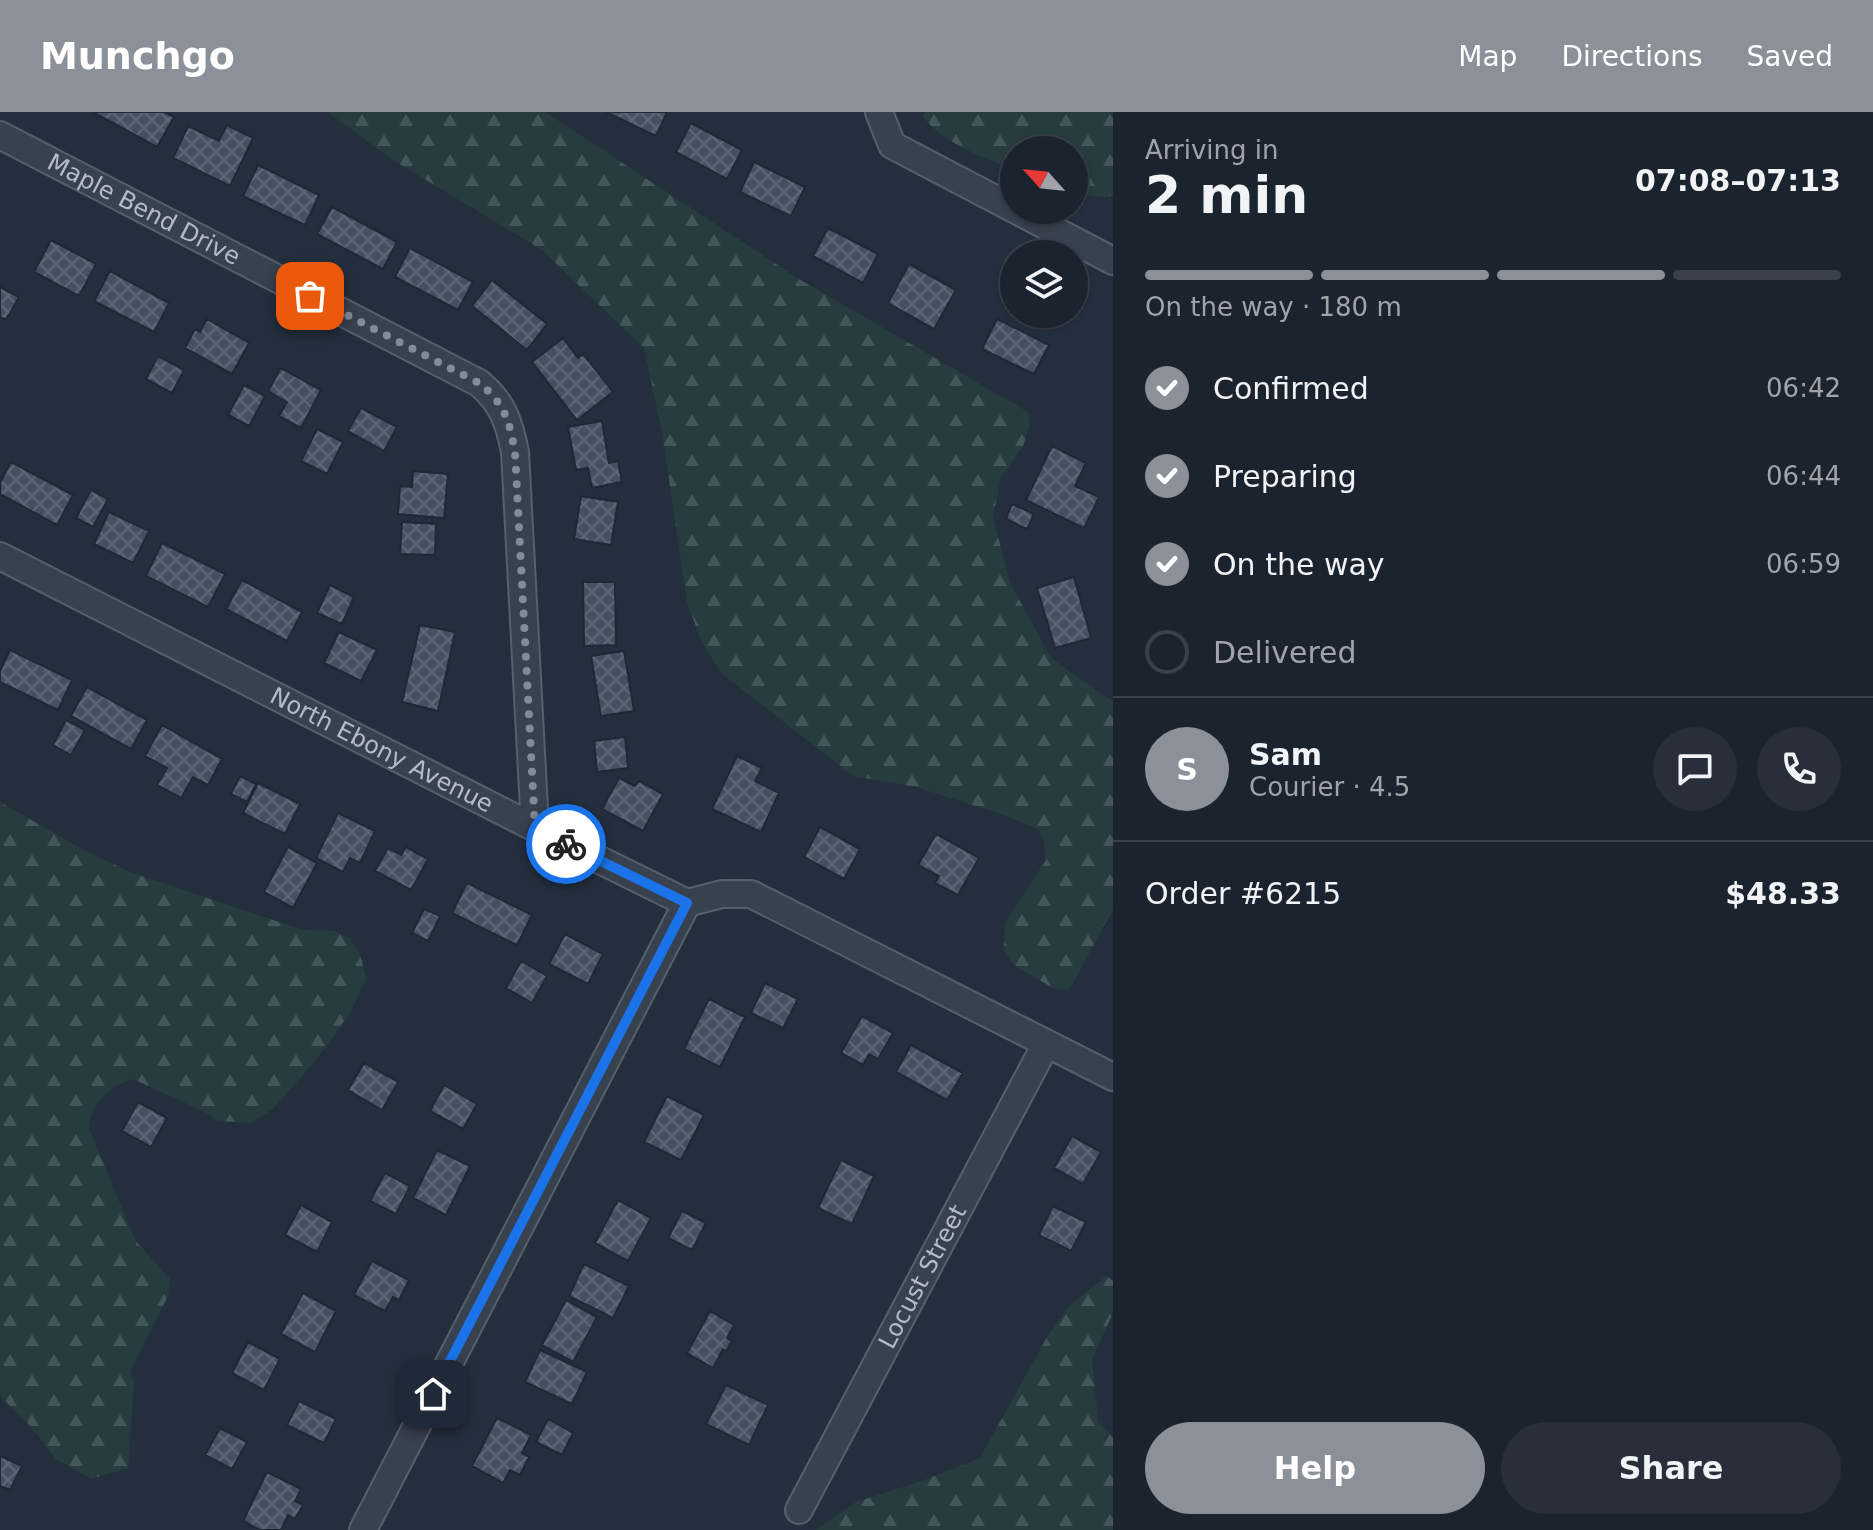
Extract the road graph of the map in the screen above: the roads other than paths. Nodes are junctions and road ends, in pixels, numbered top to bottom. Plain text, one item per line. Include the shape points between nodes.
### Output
1 (879, 112) edge
2 (0, 135) edge
3 (1000, 201) edge
4 (1043, 224) edge
5 (1113, 261) edge
6 (0, 556) edge
7 (535, 828) junction
8 (687, 903) junction
9 (1046, 1044) junction
10 (1113, 1077) edge
11 (799, 1510) dead end
12 (363, 1530) edge

1 - 3 street via 892,145
2 - 7 street, Maple Bend Drive via 494,395 505,411 515,452
4 - 5 street
6 - 7 street, North Ebony Avenue
7 - 8 street, North Ebony Avenue
8 - 9 street via 722,894 751,894
8 - 12 street
9 - 10 street
9 - 11 street, Locust Street

